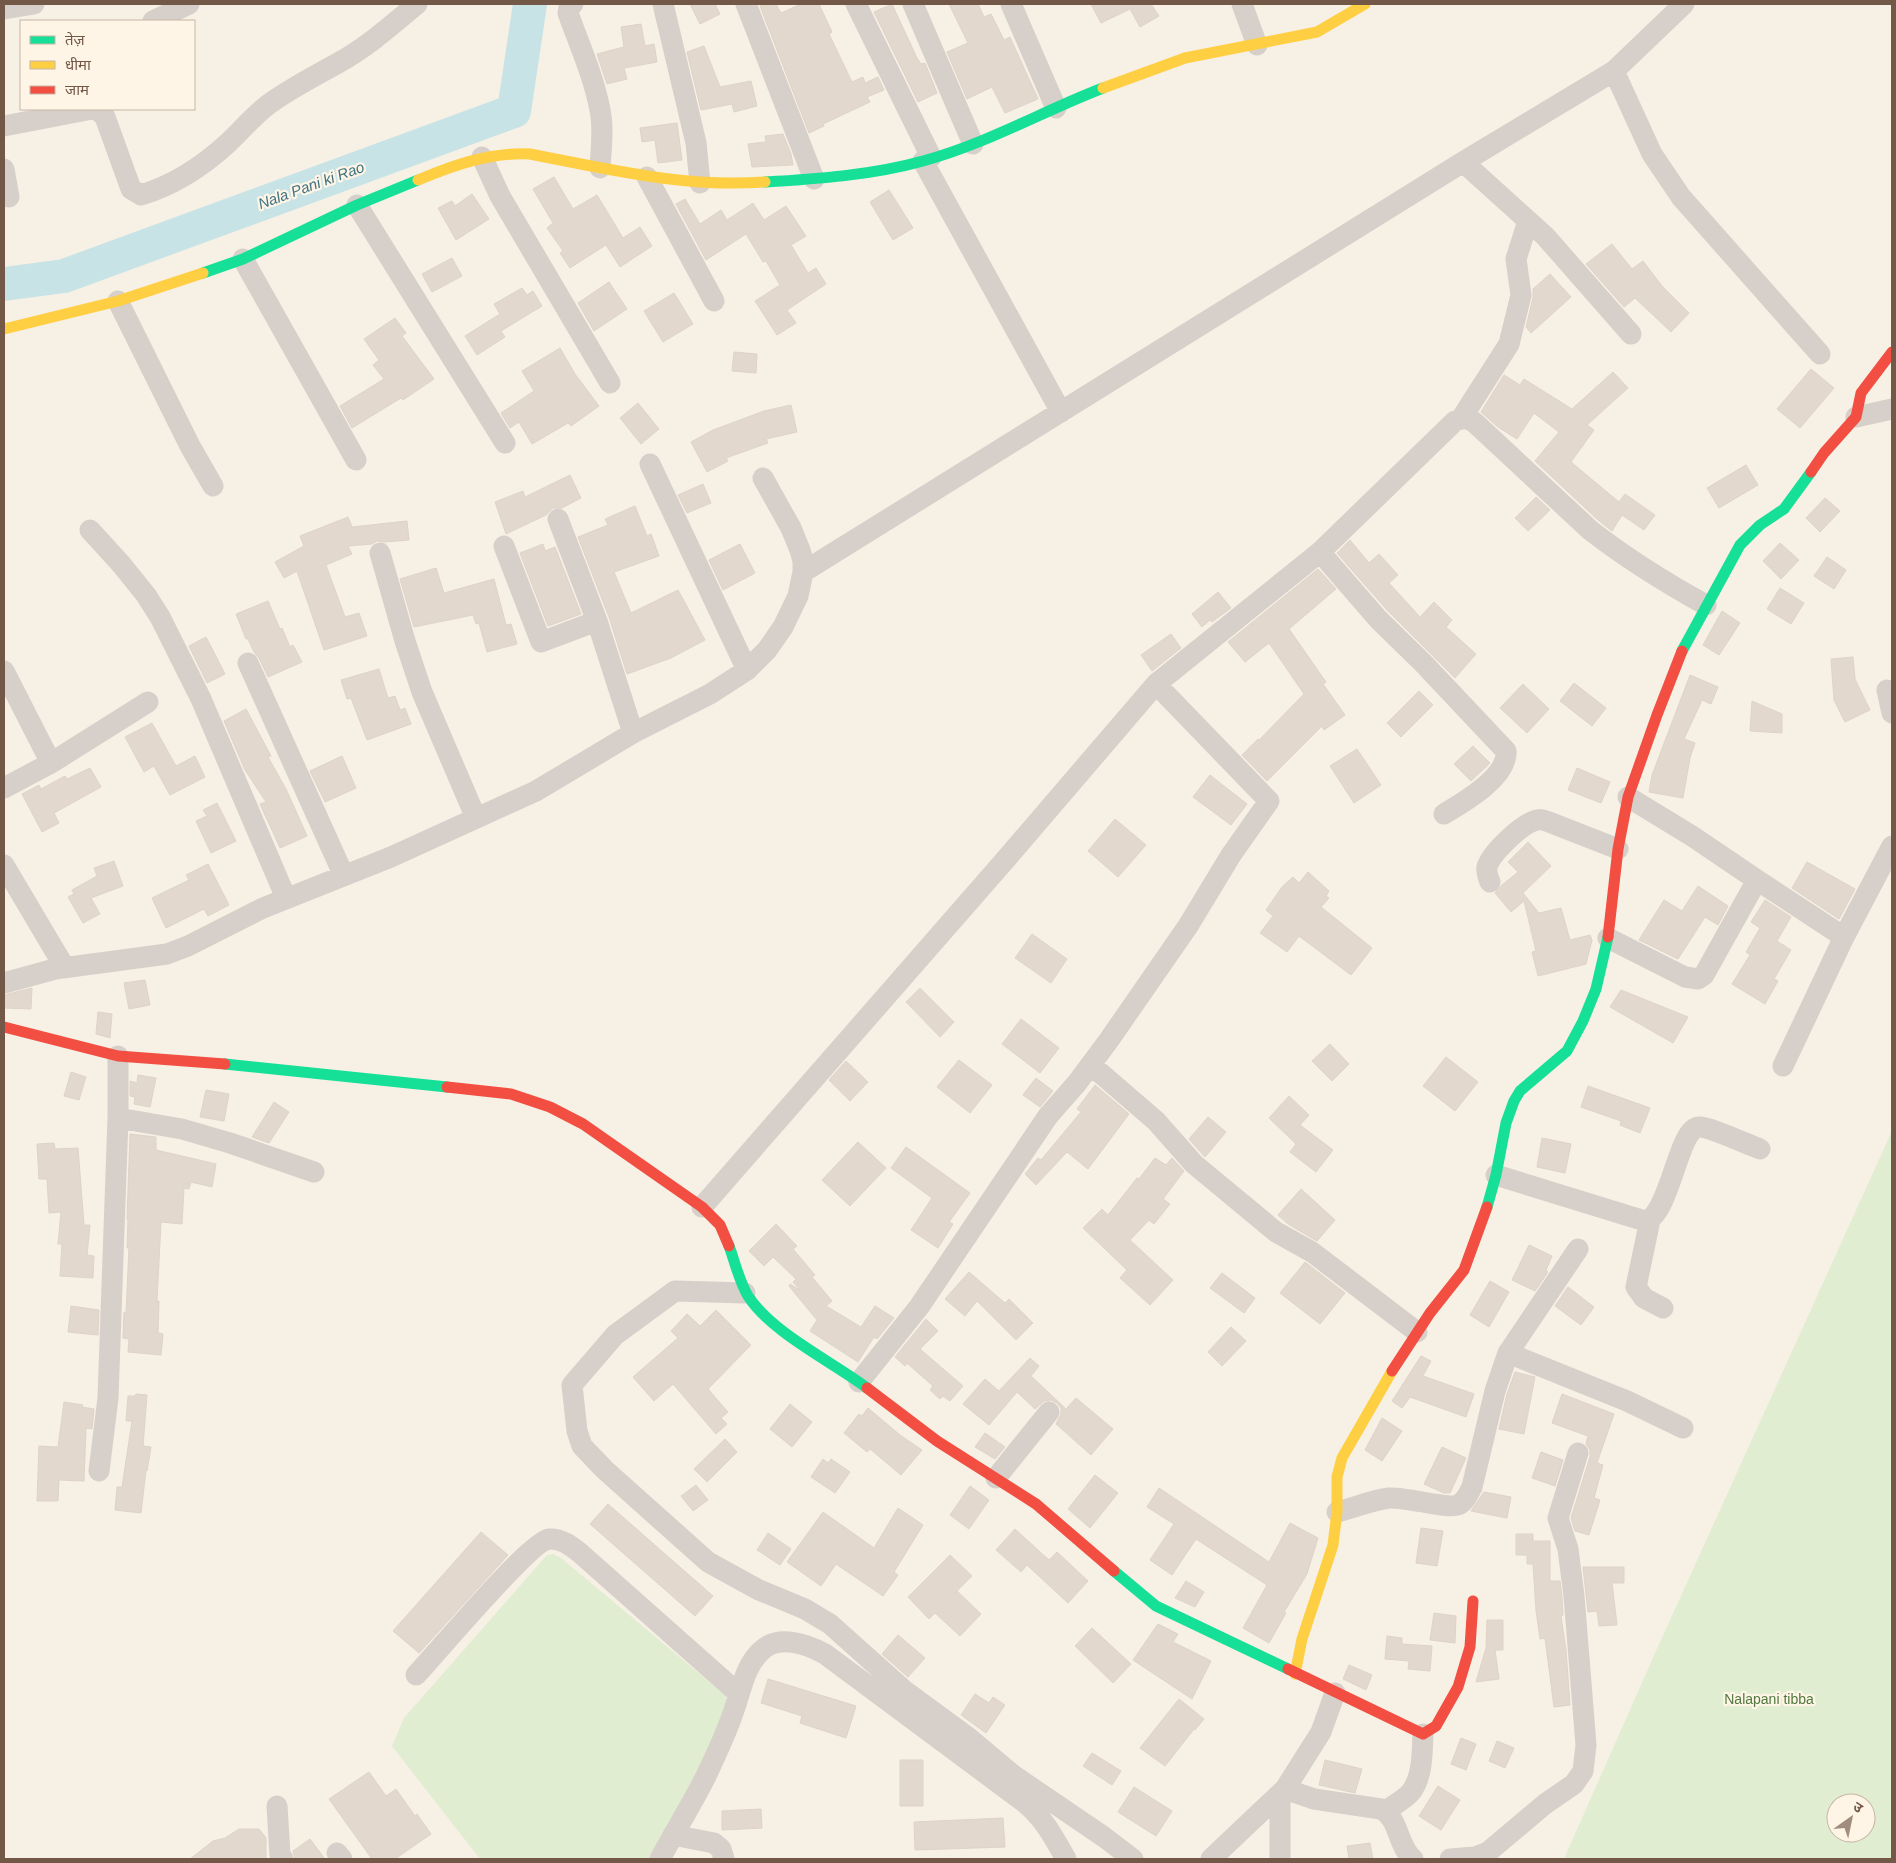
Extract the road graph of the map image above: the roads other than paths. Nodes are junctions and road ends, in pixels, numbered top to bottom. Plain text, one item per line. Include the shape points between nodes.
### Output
1 (34, 4) edge
2 (189, 4) edge
3 (417, 4) edge
4 (573, 4) edge
5 (663, 4) edge
6 (746, 4) edge
7 (856, 4) edge
8 (913, 4) edge
9 (1011, 4) edge
10 (1242, 4) edge
11 (1364, 4) edge
12 (1684, 4) edge
13 (4, 10) edge
14 (155, 20) edge
15 (1257, 45) junction
16 (1614, 71) junction
17 (1056, 108) junction
18 (87, 110) edge
19 (96, 110) edge
20 (4, 126) edge
21 (973, 144) junction
22 (482, 157) junction
23 (927, 159) junction
24 (1463, 162) junction
25 (600, 168) junction
26 (4, 169) edge
27 (647, 177) junction
28 (814, 179) junction
29 (700, 183) junction
30 (9, 197) dead end
31 (357, 205) junction
32 (1528, 221) junction
33 (243, 259) junction
34 (118, 301) junction
35 (714, 301) dead end
36 (4, 329) edge
37 (1631, 334) dead end
38 (1892, 352) edge
39 (1820, 354) dead end
40 (610, 383) dead end
41 (1892, 409) edge
42 (1061, 412) junction
43 (1856, 417) junction
44 (1461, 419) junction
45 (505, 443) dead end
46 (356, 460) dead end
47 (650, 464) dead end
48 (763, 478) dead end
49 (213, 486) dead end
50 (558, 519) dead end
51 (90, 530) dead end
52 (504, 546) dead end
53 (1320, 552) junction
54 (380, 553) dead end
55 (803, 572) junction
56 (1706, 605) junction
57 (597, 621) junction
58 (248, 663) dead end
59 (747, 670) junction
60 (4, 672) edge
61 (1156, 684) junction
62 (1887, 690) dead end
63 (148, 702) dead end
64 (1892, 713) edge
65 (633, 733) junction
66 (52, 763) junction
67 (4, 788) edge
68 (1628, 797) junction
69 (1444, 814) dead end
70 (476, 818) junction
71 (1892, 846) edge
72 (1618, 849) junction
73 (4, 865) edge
74 (344, 876) junction
75 (1757, 880) junction
76 (1490, 882) dead end
77 (286, 898) junction
78 (1844, 937) junction
79 (1608, 938) junction
80 (65, 968) junction
81 (4, 983) edge
82 (4, 1027) edge
83 (118, 1056) junction
84 (1091, 1064) junction
85 (1783, 1066) dead end
86 (118, 1118) junction
87 (1760, 1149) dead end
88 (314, 1172) dead end
89 (1496, 1175) junction
90 (702, 1207) junction
91 (1650, 1220) junction
92 (1578, 1249) dead end
93 (745, 1293) junction
94 (1663, 1308) dead end
95 (1417, 1332) junction
96 (1508, 1353) junction
97 (858, 1382) junction
98 (1049, 1412) dead end
99 (1683, 1428) dead end
100 (1578, 1453) dead end
101 (99, 1471) dead end
102 (996, 1478) junction
103 (1337, 1512) junction
104 (1473, 1601) dead end
105 (1295, 1674) junction
106 (416, 1675) dead end
107 (1335, 1693) junction
108 (739, 1694) junction
109 (1423, 1734) junction
110 (1282, 1792) junction
111 (277, 1806) dead end
112 (1386, 1812) junction
113 (673, 1835) junction
114 (283, 1859) edge
115 (660, 1859) edge
116 (724, 1859) edge
117 (1066, 1859) edge
118 (1133, 1859) edge
119 (1211, 1859) edge
120 (1280, 1859) edge
121 (1413, 1859) edge
122 (1450, 1859) edge

1 - 13 street
2 - 14 street
3 - 19 street via 376,38 269,104 196,169 161,189 141,195 132,189 105,117
4 - 25 street via 568,13 601,111
5 - 29 street via 696,143
6 - 28 street
7 - 23 street
8 - 21 street
9 - 17 street
10 - 15 street
11 - 15 street via 1317,32
12 - 16 street
15 - 17 street via 1184,58
16 - 24 street
16 - 39 street via 1652,154 1681,197
17 - 21 street
18 - 20 street
21 - 23 street
22 - 25 street via 512,152
22 - 31 street
22 - 40 street via 500,196
23 - 28 street
23 - 42 street
24 - 32 street
24 - 42 street
25 - 27 street
26 - 30 street
27 - 29 street
27 - 35 street
28 - 29 street
31 - 33 street
31 - 45 street
32 - 37 street
32 - 44 street via 1516,259 1521,295 1509,344
33 - 34 street
33 - 46 street
34 - 36 street
34 - 49 street
38 - 43 street via 1861,393
41 - 43 street
42 - 55 street
43 - 56 street via 1824,453 1784,509 1760,525 1740,546
44 - 53 street via 1455,421
44 - 56 street via 1474,422 1611,546
47 - 59 street
48 - 55 street via 791,528 803,560
50 - 57 street
51 - 77 street via 146,595 160,617 201,699
52 - 57 street via 541,642
53 - 61 street
53 - 69 street via 1378,619 1506,751 1507,758 1498,774
54 - 70 street via 422,692
55 - 59 street via 798,596 782,627 767,650
56 - 68 street via 1684,647 1656,715
57 - 65 street
58 - 74 street
59 - 65 street via 710,694
60 - 66 street
61 - 84 street via 1270,801 1231,855 1161,966
61 - 90 street
62 - 64 street
63 - 66 street
65 - 70 street via 536,791
66 - 67 street
68 - 72 street
68 - 75 street
70 - 74 street
71 - 78 street
72 - 76 street via 1542,819 1534,821 1520,830 1490,861 1486,868
72 - 79 street
73 - 80 street
74 - 77 street
75 - 78 street
75 - 79 street via 1704,975 1698,979 1685,977
77 - 80 street via 167,954
78 - 85 street
79 - 89 street via 1596,989 1573,1042 1560,1058 1520,1091 1510,1110
80 - 81 street
82 - 83 street
83 - 86 street
83 - 90 street via 511,1094 550,1107 583,1124
84 - 95 street via 1156,1121 1194,1164 1276,1232 1312,1252
84 - 97 street via 1048,1116 919,1308
86 - 88 street via 211,1137
86 - 101 street via 108,1398
87 - 91 street via 1709,1130 1692,1129 1668,1189
89 - 91 street via 1640,1220
89 - 95 street via 1464,1270
90 - 93 street via 723,1231
91 - 94 street via 1636,1287 1644,1298
92 - 96 street
93 - 97 street via 762,1313 790,1336
93 - 118 street via 675,1291 615,1335 572,1385 577,1431 582,1446 708,1562 830,1624 905,1691 1013,1775
95 - 103 street via 1342,1458 1337,1477
96 - 99 street via 1627,1401
96 - 103 street via 1495,1391 1472,1487 1460,1504 1451,1506 1389,1498
97 - 102 street via 947,1448
98 - 102 street
100 - 122 street via 1558,1518 1568,1549 1574,1596 1586,1745 1583,1772 1574,1784 1488,1852
102 - 105 street via 1047,1513 1156,1606
103 - 105 street via 1334,1545 1300,1645
104 - 109 street via 1470,1647 1458,1687 1436,1726
105 - 107 street
106 - 108 street via 515,1565 548,1539 566,1543 580,1553
107 - 109 street
107 - 110 street via 1321,1732
108 - 113 street via 706,1776
108 - 117 street via 752,1661 762,1650 771,1645 794,1642 815,1649 1024,1802 1045,1822
109 - 112 street via 1417,1781 1410,1793
110 - 112 street via 1375,1807
110 - 119 street
110 - 120 street
111 - 114 street via 280,1855
112 - 121 street via 1405,1853
113 - 115 street
113 - 116 street via 714,1843 719,1846

